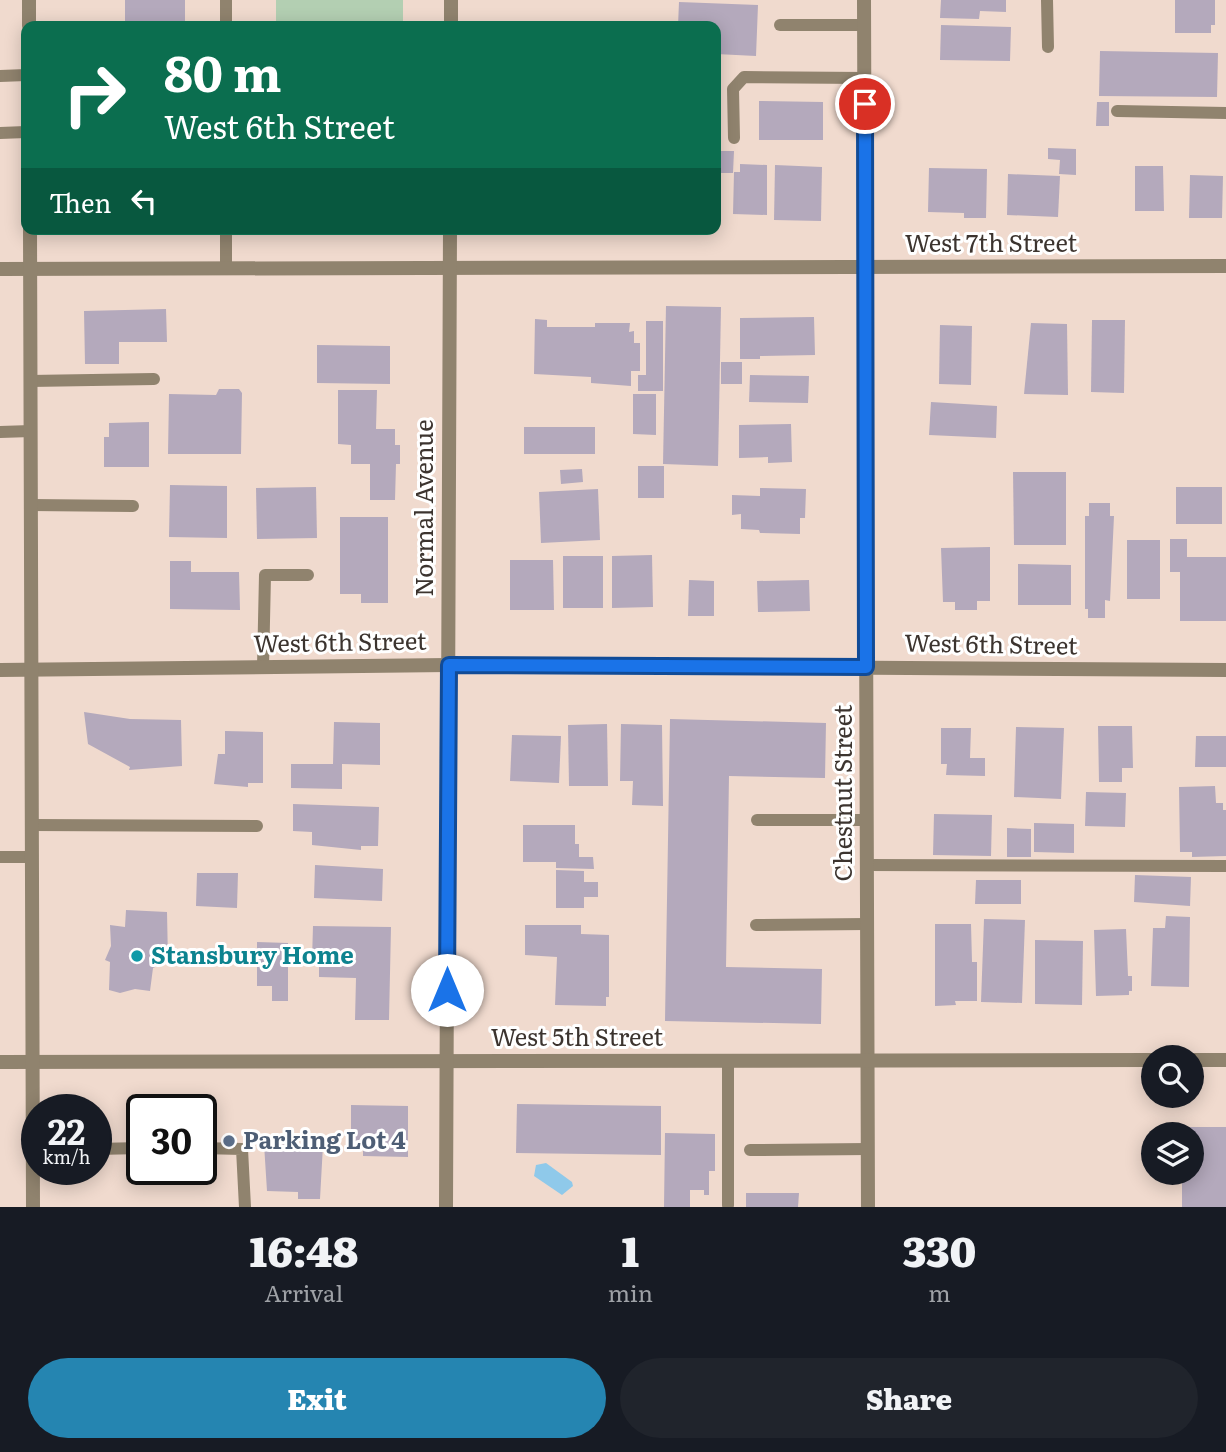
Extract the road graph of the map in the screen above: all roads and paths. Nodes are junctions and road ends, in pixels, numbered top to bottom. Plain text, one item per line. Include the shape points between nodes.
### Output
1 (29, 0) edge
2 (226, 0) edge
3 (451, 0) edge
4 (864, 0) edge
5 (1048, 0) edge
6 (29, 21) edge
7 (226, 21) edge
8 (451, 21) edge
9 (780, 25) dead end
10 (864, 25) junction
11 (1048, 47) dead end
12 (21, 75) edge
13 (0, 76) edge
14 (865, 78) junction
15 (1117, 111) dead end
16 (1226, 113) edge
17 (21, 132) edge
18 (0, 133) edge
19 (734, 138) dead end
20 (30, 235) edge
21 (226, 235) edge
22 (450, 235) edge
23 (1226, 266) edge
24 (865, 267) junction
25 (226, 268) junction
26 (450, 268) junction
27 (0, 269) edge
28 (30, 269) junction
29 (154, 379) dead end
30 (30, 381) junction
31 (30, 431) junction
32 (0, 432) edge
33 (31, 505) junction
34 (133, 506) dead end
35 (308, 575) dead end
36 (449, 665) junction
37 (264, 667) junction
38 (866, 667) junction
39 (0, 670) edge
40 (1226, 670) edge
41 (31, 671) junction
42 (757, 820) dead end
43 (867, 820) junction
44 (31, 825) junction
45 (257, 826) dead end
46 (0, 857) edge
47 (32, 857) junction
48 (867, 865) junction
49 (1226, 866) edge
50 (867, 924) junction
51 (756, 925) dead end
52 (868, 1060) junction
53 (1141, 1060) edge
54 (1204, 1060) edge
55 (1226, 1060) edge
56 (32, 1061) junction
57 (447, 1061) junction
58 (728, 1061) junction
59 (0, 1062) edge
60 (33, 1094) edge
61 (217, 1148) edge
62 (868, 1149) junction
63 (750, 1150) dead end
64 (34, 1185) edge
65 (728, 1205) dead end
66 (33, 1207) edge
67 (245, 1207) edge
68 (446, 1207) edge
69 (868, 1207) edge

1 - 6 street
2 - 7 lane
3 - 8 street
4 - 10 street, Chestnut Street
5 - 11 lane
9 - 10 lane
10 - 14 street, Chestnut Street
12 - 13 lane
14 - 19 lane via 744,77 733,89
14 - 24 street, Chestnut Street
15 - 16 lane
17 - 18 lane
20 - 28 street
21 - 25 lane
22 - 26 street, Normal Avenue
23 - 24 street, West 7th Street
24 - 26 street, West 7th Street
24 - 38 street, Chestnut Street
25 - 26 street, West 7th Street
25 - 28 street, West 7th Street
26 - 36 street, Normal Avenue
27 - 28 street, West 7th Street
28 - 30 street
29 - 30 lane
30 - 31 street
31 - 32 lane
31 - 33 street
33 - 34 lane
33 - 41 street
35 - 37 lane via 265,575
36 - 37 street, West 6th Street
36 - 38 street, West 6th Street
36 - 57 street, Normal Avenue
37 - 41 street, West 6th Street
38 - 40 street, West 6th Street
38 - 43 street, Chestnut Street
39 - 41 street, West 6th Street
41 - 44 street
42 - 43 lane
43 - 48 street, Chestnut Street
44 - 45 lane
44 - 47 street
46 - 47 lane
47 - 56 street
48 - 49 lane
48 - 50 street, Chestnut Street
50 - 51 lane
50 - 52 street, Chestnut Street
52 - 53 street, West 5th Street
52 - 58 street, West 5th Street
52 - 62 street, Chestnut Street
54 - 55 street
56 - 57 street, West 5th Street
56 - 59 street, West 5th Street
56 - 60 street
57 - 58 street, West 5th Street
57 - 68 street, Normal Avenue
58 - 65 lane
61 - 67 lane via 243,1149
62 - 63 lane
62 - 69 street, Chestnut Street
64 - 66 street

